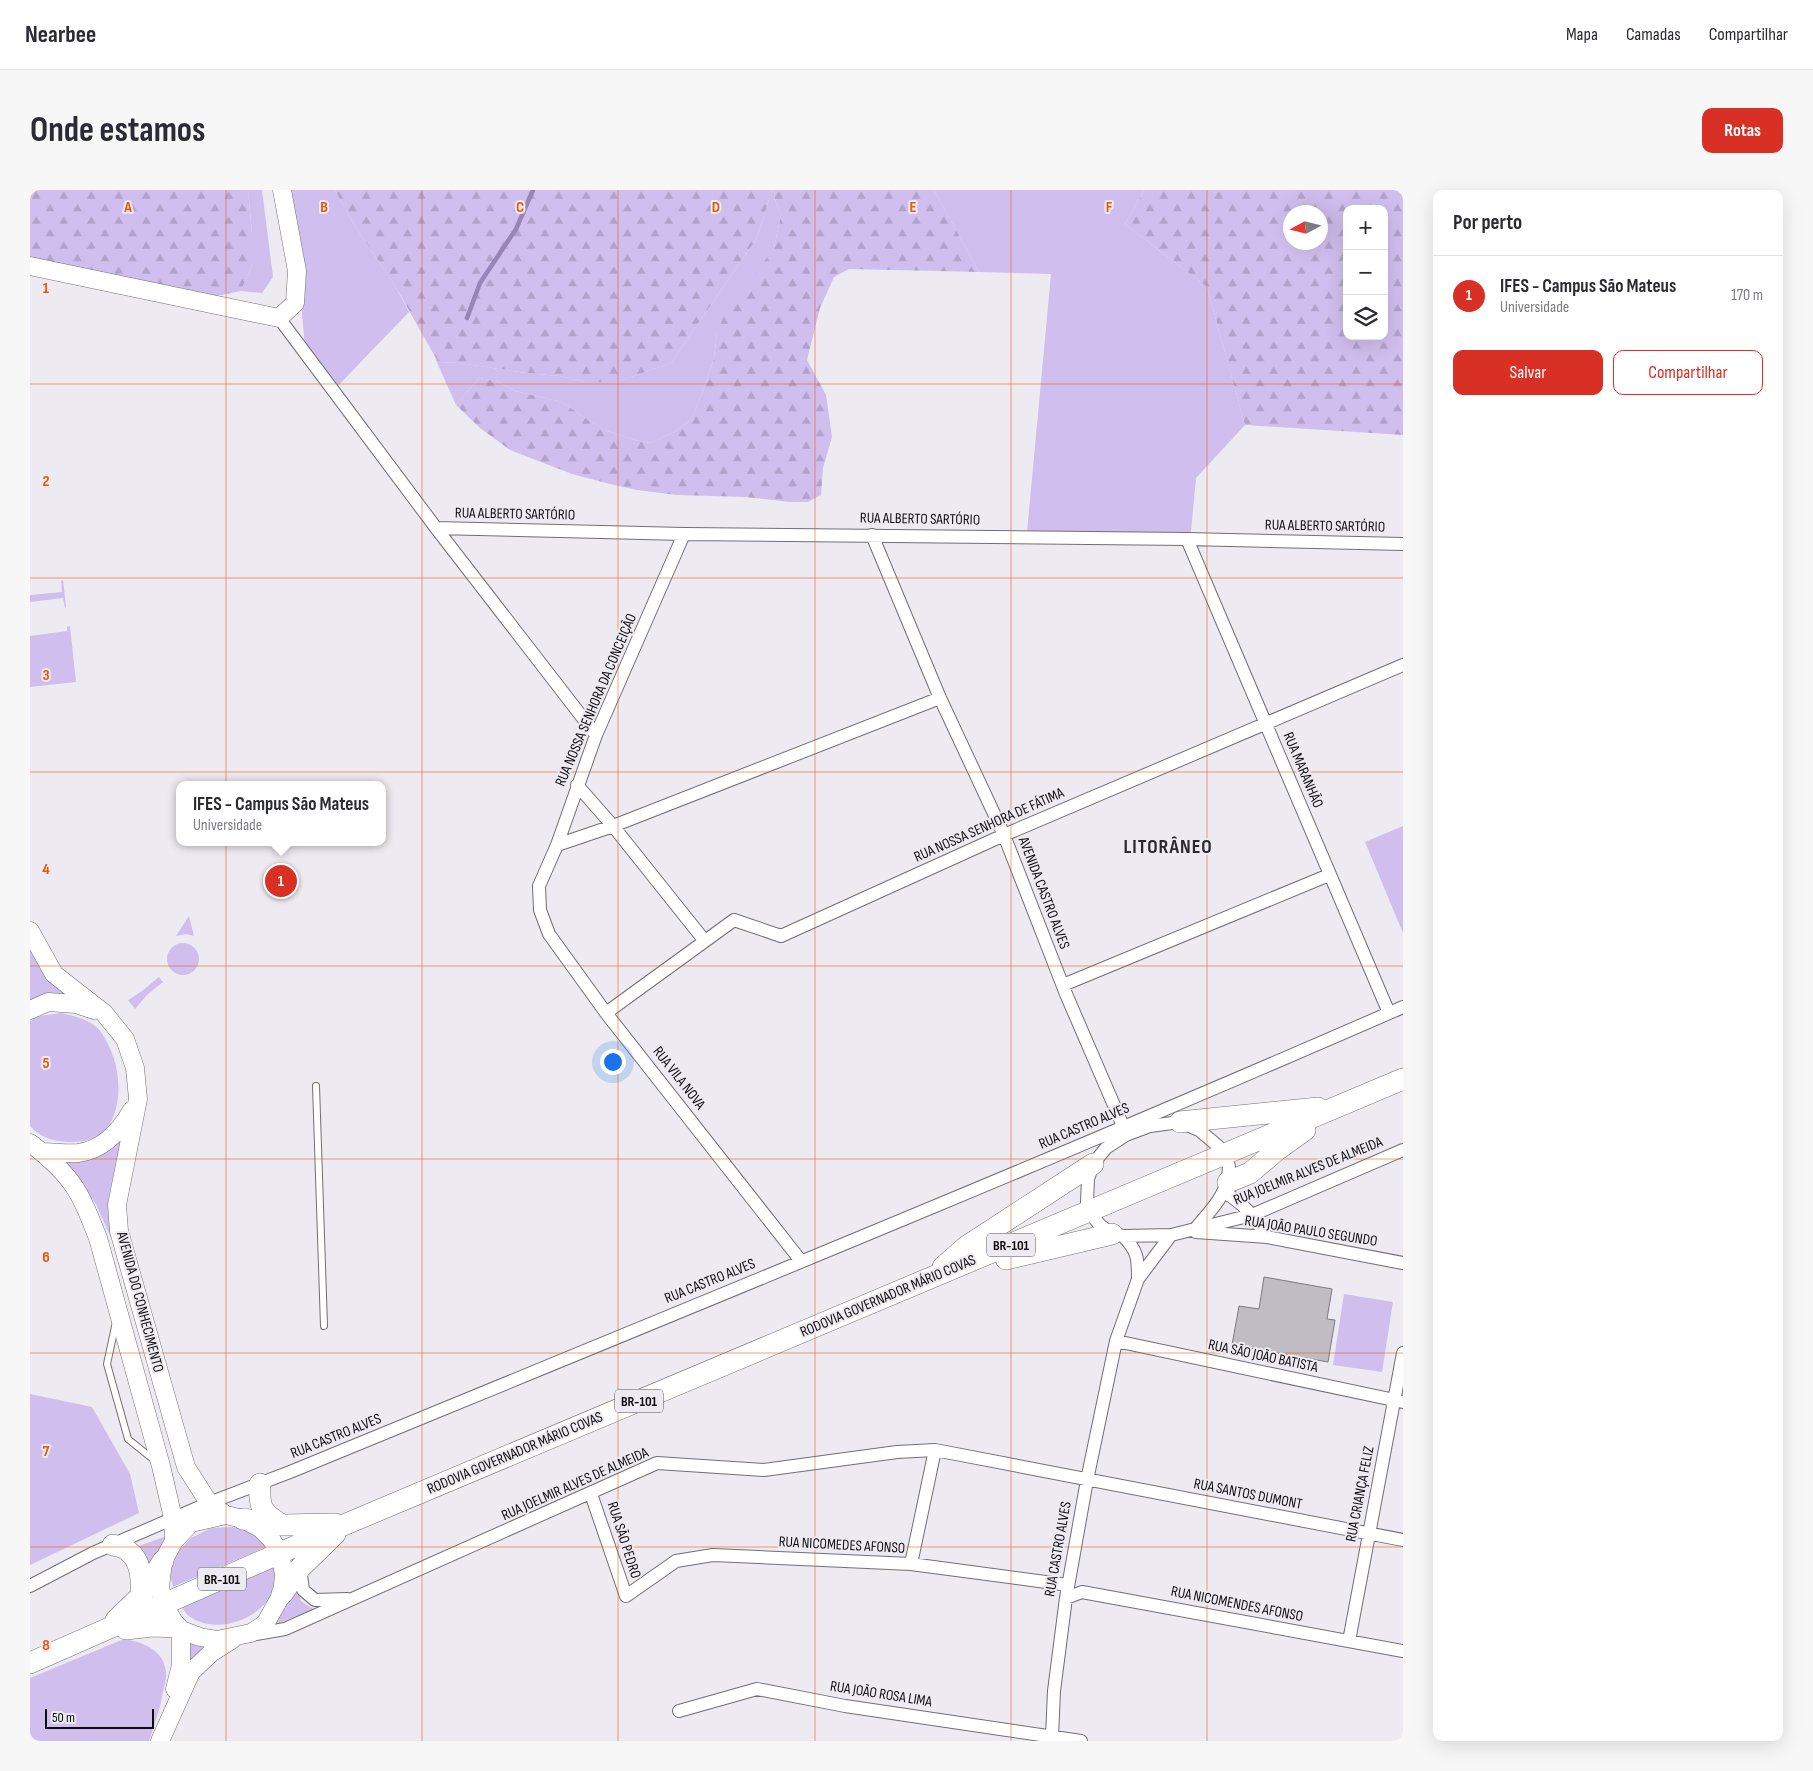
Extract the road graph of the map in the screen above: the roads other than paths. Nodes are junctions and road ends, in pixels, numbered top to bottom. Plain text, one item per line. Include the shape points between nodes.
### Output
1 (282, 190) edge
2 (30, 266) edge
3 (279, 318) junction
4 (436, 528) junction
5 (684, 534) junction
6 (872, 535) junction
7 (1187, 538) junction
8 (1403, 544) edge
9 (1403, 665) edge
10 (940, 698) junction
11 (1266, 723) junction
12 (596, 735) junction
13 (577, 785) junction
14 (613, 826) junction
15 (1004, 835) junction
16 (557, 845) junction
17 (1329, 875) junction
18 (540, 910) joint
19 (30, 931) edge
20 (704, 940) junction
21 (1062, 985) junction
22 (1403, 1007) edge
23 (30, 1010) edge
24 (104, 1013) junction
25 (606, 1013) junction
26 (1388, 1014) junction
27 (1403, 1079) edge
28 (316, 1086) dead end
29 (138, 1099) junction
30 (1340, 1105) junction
31 (1180, 1122) junction
32 (1125, 1131) junction
33 (34, 1150) edge
34 (1403, 1150) edge
35 (1223, 1155) junction
36 (1093, 1164) junction
37 (1226, 1187) junction
38 (1089, 1212) junction
39 (1252, 1215) junction
40 (1184, 1231) junction
41 (1117, 1235) junction
42 (1267, 1237) junction
43 (801, 1262) junction
44 (1403, 1263) edge
45 (933, 1278) junction
46 (1138, 1279) junction
47 (118, 1311) junction
48 (324, 1326) dead end
49 (1116, 1341) junction
50 (1403, 1353) edge
51 (1399, 1401) edge
52 (935, 1450) junction
53 (161, 1466) junction
54 (1087, 1480) junction
55 (260, 1484) junction
56 (592, 1494) junction
57 (209, 1503) junction
58 (235, 1517) junction
59 (173, 1518) junction
60 (346, 1524) junction
61 (282, 1525) junction
62 (1370, 1534) junction
63 (174, 1540) junction
64 (1403, 1540) edge
65 (113, 1545) junction
66 (280, 1553) junction
67 (162, 1561) junction
68 (911, 1564) junction
69 (300, 1568) junction
70 (30, 1586) edge
71 (1067, 1592) junction
72 (282, 1594) junction
73 (141, 1596) junction
74 (626, 1596) joint
75 (356, 1599) junction
76 (164, 1605) junction
77 (179, 1629) junction
78 (103, 1632) junction
79 (236, 1638) junction
80 (1348, 1642) junction
81 (1403, 1651) edge
82 (30, 1663) edge
83 (679, 1711) dead end
84 (167, 1723) junction
85 (1052, 1737) junction
86 (160, 1741) edge
87 (1081, 1741) edge

1 - 3 main road via 297,271 295,303
2 - 3 main road
3 - 4 street
4 - 5 street, RUA ALBERTO SARTÓRIO
4 - 12 street
5 - 6 street, RUA ALBERTO SARTÓRIO
5 - 12 street, RUA NOSSA SENHORA DA CONCEIÇÃO
6 - 7 street, RUA ALBERTO SARTÓRIO
6 - 10 street, AVENIDA CASTRO ALVES
7 - 8 street, RUA ALBERTO SARTÓRIO
7 - 11 street, RUA MARANHÃO
9 - 11 street, RUA NOSSA SENHORA DE FÁTIMA
10 - 14 street
10 - 15 street, AVENIDA CASTRO ALVES
11 - 15 street, RUA NOSSA SENHORA DE FÁTIMA
11 - 17 street, RUA MARANHÃO
12 - 13 street, RUA NOSSA SENHORA DA CONCEIÇÃO
13 - 14 street
13 - 16 street, RUA NOSSA SENHORA DA CONCEIÇÃO
14 - 16 street
14 - 20 street
15 - 20 street, RUA NOSSA SENHORA DE FÁTIMA via 781,936 734,920
15 - 21 street, AVENIDA CASTRO ALVES
16 - 18 street, RUA NOSSA SENHORA DA CONCEIÇÃO via 539,886
17 - 21 street
17 - 26 street, RUA MARANHÃO
18 - 25 street, RUA VILA NOVA via 549,934
19 - 24 main road, AVENIDA DO CONHECIMENTO via 54,974
20 - 25 street, RUA NOSSA SENHORA DE FÁTIMA
21 - 32 street, AVENIDA CASTRO ALVES
22 - 26 street, RUA CASTRO ALVES
23 - 24 main road via 48,1002 76,1004
24 - 29 main road, AVENIDA DO CONHECIMENTO via 125,1038 135,1068
25 - 43 street, RUA VILA NOVA
26 - 32 street, RUA CASTRO ALVES
27 - 30 highway, RODOVIA GOVERNADOR MÁRIO COVAS / BR-101
28 - 48 lane
29 - 33 main road via 124,1125 104,1144 79,1153
29 - 57 main road, AVENIDA DO CONHECIMENTO via 117,1205 119,1231 186,1467
30 - 31 highway
30 - 35 highway, RODOVIA GOVERNADOR MÁRIO COVAS / BR-101
30 - 37 highway via 1250,1173
31 - 32 street
31 - 35 street via 1199,1130 1218,1146
32 - 36 street
32 - 43 street, RUA CASTRO ALVES
33 - 47 main road, AVENIDA DO CONHECIMENTO via 74,1186 88,1212
34 - 39 street, RUA JOELMIR ALVES DE ALMEIDA
35 - 37 street via 1229,1166
35 - 38 highway, RODOVIA GOVERNADOR MÁRIO COVAS / BR-101
36 - 38 street via 1088,1179
36 - 45 highway via 967,1246
37 - 39 street
37 - 40 street via 1220,1200
38 - 41 street via 1100,1225
38 - 45 highway, RODOVIA GOVERNADOR MÁRIO COVAS / BR-101
39 - 40 street, RUA JOELMIR ALVES DE ALMEIDA
39 - 42 street
40 - 41 street
40 - 42 street, RUA JOÃO PAULO SEGUNDO
40 - 46 street, RUA CASTRO ALVES
41 - 45 highway via 1045,1248
41 - 46 street via 1136,1253
42 - 44 street, RUA JOÃO PAULO SEGUNDO
43 - 55 street, RUA CASTRO ALVES
45 - 60 highway, RODOVIA GOVERNADOR MÁRIO COVAS / BR-101
46 - 49 street, RUA CASTRO ALVES
47 - 53 main road, AVENIDA DO CONHECIMENTO
47 - 53 lane via 107,1364 128,1439
49 - 51 street, RUA SÃO JOÃO BATISTA
49 - 54 street, RUA CASTRO ALVES
50 - 51 street, RUA CRIANÇA FELIZ
51 - 62 street, RUA CRIANÇA FELIZ
52 - 54 street, RUA JOELMIR ALVES DE ALMEIDA
52 - 56 street, RUA JOELMIR ALVES DE ALMEIDA via 764,1470 657,1463
52 - 68 street
53 - 59 main road, AVENIDA DO CONHECIMENTO
54 - 62 street, RUA SANTOS DUMONT
54 - 71 street, RUA CASTRO ALVES
55 - 57 street, RUA CASTRO ALVES
55 - 61 highway via 259,1503 266,1516
56 - 74 street, RUA SÃO PEDRO
56 - 75 street, RUA JOELMIR ALVES DE ALMEIDA
57 - 58 main road, AVENIDA DO CONHECIMENTO
57 - 59 street, RUA CASTRO ALVES
58 - 61 highway
58 - 63 main road via 191,1523
58 - 66 main road, AVENIDA DO CONHECIMENTO via 260,1528
59 - 63 main road, AVENIDA DO CONHECIMENTO
59 - 65 street, RUA CASTRO ALVES
60 - 61 highway
60 - 66 highway, RODOVIA GOVERNADOR MÁRIO COVAS / BR-101
60 - 69 highway
62 - 64 street, RUA SANTOS DUMONT
62 - 80 street, RUA CRIANÇA FELIZ
63 - 67 main road
65 - 70 street, RUA CASTRO ALVES via 93,1552
65 - 73 highway via 128,1551 139,1564
66 - 72 main road via 284,1575
66 - 76 highway, RODOVIA GOVERNADOR MÁRIO COVAS / BR-101
67 - 73 highway
67 - 76 main road via 160,1587
68 - 71 street, RUA NICOMEDES AFONSO
68 - 74 street, RUA NICOMEDES AFONSO via 713,1554 676,1561
69 - 72 highway
69 - 75 street, RUA JOELMIR ALVES DE ALMEIDA via 303,1590 314,1600
71 - 80 street, RUA NICOMENDES AFONSO via 1082,1592
71 - 85 street, RUA CASTRO ALVES via 1054,1691
72 - 79 main road via 264,1624
73 - 78 highway
75 - 79 street, RUA JOELMIR ALVES DE ALMEIDA via 285,1629
76 - 77 main road
76 - 78 highway, RODOVIA GOVERNADOR MÁRIO COVAS / BR-101
77 - 78 highway via 152,1626
77 - 79 main road via 217,1640
77 - 84 main road via 181,1665
78 - 82 highway, RODOVIA GOVERNADOR MÁRIO COVAS / BR-101
79 - 84 main road via 211,1653 191,1672
80 - 81 street, RUA NICOMENDES AFONSO
83 - 85 street, RUA JOÃO ROSA LIMA via 757,1689 845,1706
84 - 86 main road
85 - 87 street, RUA JOÃO ROSA LIMA

